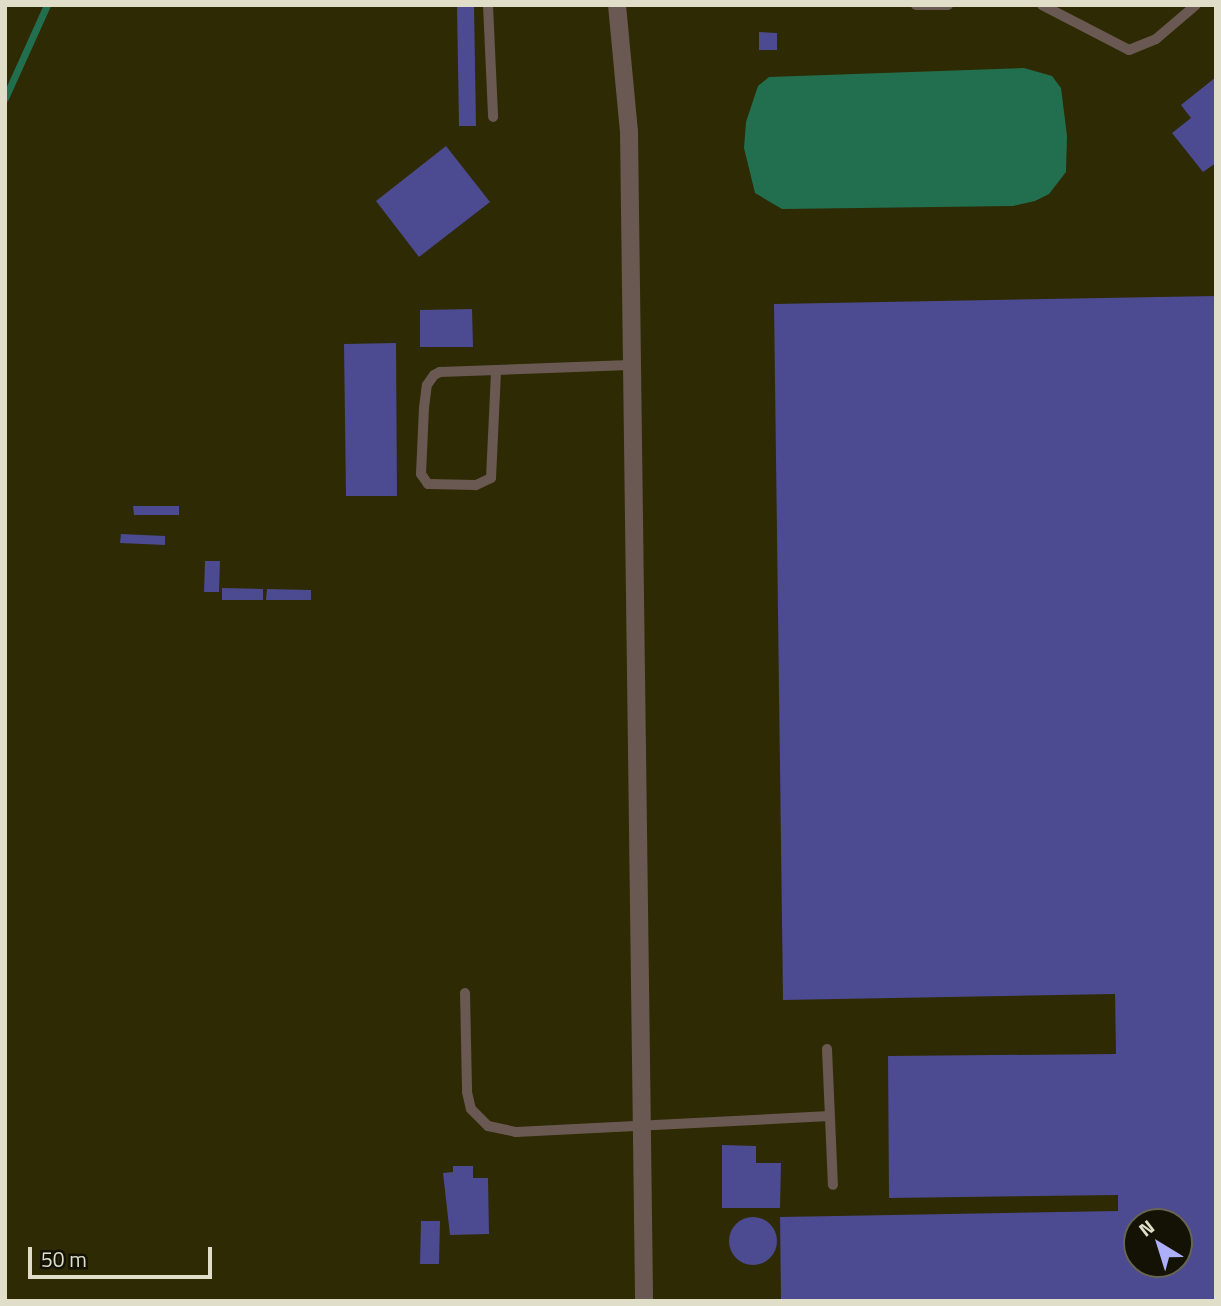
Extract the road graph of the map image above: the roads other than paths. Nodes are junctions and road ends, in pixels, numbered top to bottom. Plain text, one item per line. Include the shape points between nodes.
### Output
1 (488, 5) edge
2 (617, 5) edge
3 (916, 5) edge
4 (947, 5) edge
5 (1042, 5) edge
6 (1196, 5) edge
7 (493, 117) dead end
8 (630, 365) junction
9 (496, 372) junction
10 (465, 993) dead end
11 (827, 1049) dead end
12 (830, 1116) junction
13 (641, 1124) junction
14 (833, 1185) dead end
15 (644, 1301) edge

1 - 7 lane
2 - 8 street via 629,132
3 - 4 lane
5 - 6 lane via 1129,50 1156,39
8 - 9 lane
8 - 13 street
9 - 9 lane via 491,478 477,485 423,481 430,379 440,372
10 - 13 lane via 467,1092 471,1109 488,1126 516,1132
11 - 12 lane
12 - 13 lane
12 - 14 lane
13 - 15 street

